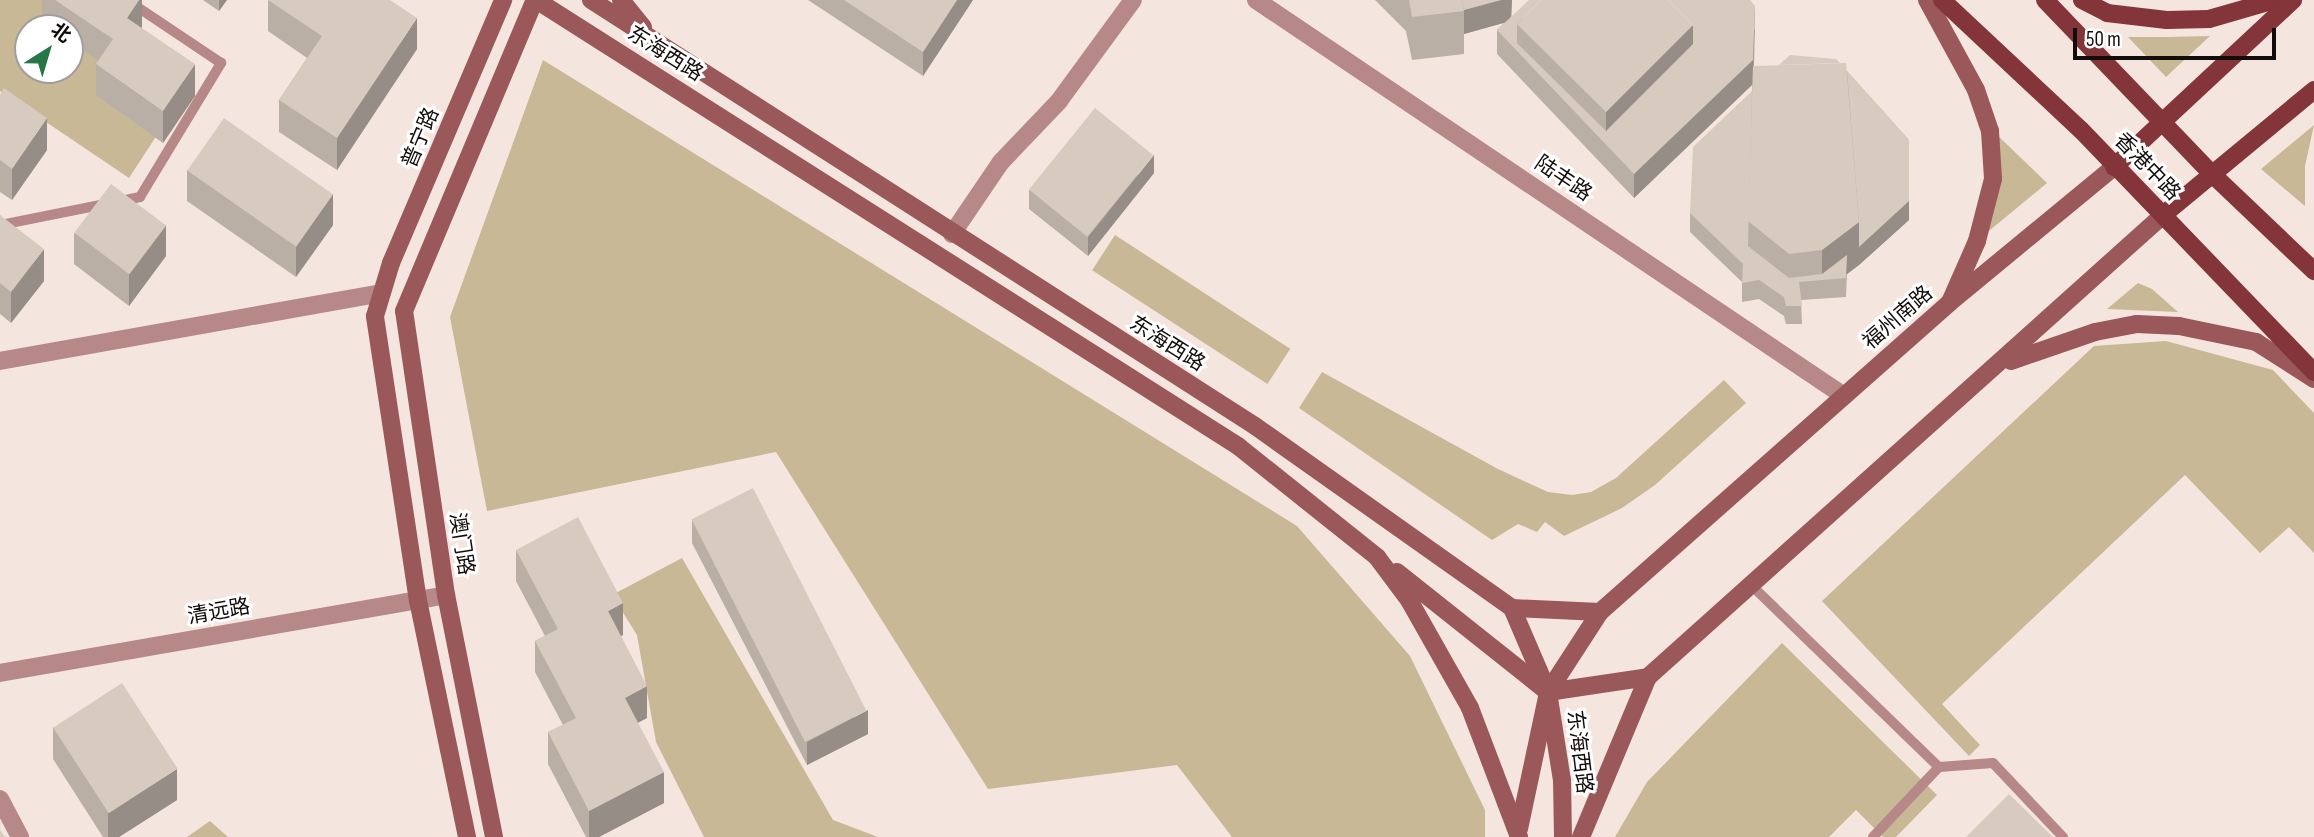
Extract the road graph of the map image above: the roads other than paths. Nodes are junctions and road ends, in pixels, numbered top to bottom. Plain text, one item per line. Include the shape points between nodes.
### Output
1 (127, 0) edge
2 (503, 0) edge
3 (535, 0) edge
4 (591, 0) edge
5 (621, 0) edge
6 (1133, 0) edge
7 (1256, 0) edge
8 (1927, 0) edge
9 (1942, 0) edge
10 (2045, 0) edge
11 (2082, 0) edge
12 (2276, 0) edge
13 (2293, 0) edge
14 (656, 43) junction
15 (2314, 90) edge
16 (2164, 123) junction
17 (2114, 167) junction
18 (2210, 172) junction
19 (2163, 215) junction
20 (0, 225) edge
21 (952, 234) junction
22 (2314, 271) edge
23 (411, 288) junction
24 (380, 293) junction
25 (1949, 303) junction
26 (0, 361) edge
27 (2001, 365) junction
28 (2314, 372) edge
29 (2314, 379) edge
30 (1844, 396) junction
31 (1377, 557) junction
32 (1750, 584) junction
33 (446, 595) junction
34 (418, 601) junction
35 (1511, 608) junction
36 (1600, 612) junction
37 (0, 673) edge
38 (1648, 677) junction
39 (1548, 692) junction
40 (1939, 767) junction
41 (0, 799) edge
42 (1519, 833) edge
43 (20, 837) edge
44 (467, 837) edge
45 (494, 837) edge
46 (1563, 837) edge
47 (1581, 837) edge
48 (1873, 837) edge
49 (2063, 837) edge

1 - 20 lane via 221,63 140,197
2 - 24 main road, 普宁路
3 - 23 main road
3 - 31 main road, 东海西路 via 1238,446
4 - 14 main road, 东海西路
5 - 14 main road
6 - 21 street via 1059,101 1001,162
7 - 30 street, 陆丰路
8 - 25 main road via 1976,90 1990,131 1993,179 1977,241
9 - 17 main road, 香港中路
10 - 16 main road, 香港中路
11 - 12 main road via 2106,13 2167,20 2209,19
13 - 16 main road, 福州南路
14 - 21 main road, 东海西路
15 - 18 main road
16 - 17 main road, 福州南路
16 - 18 main road, 香港中路
17 - 19 main road, 香港中路
17 - 25 main road, 福州南路
18 - 19 main road
18 - 22 main road, 香港中路
19 - 27 main road
19 - 28 main road, 香港中路
21 - 35 main road, 东海西路 via 1255,426
23 - 24 main road
23 - 33 main road, 澳门路 via 404,311 408,352
24 - 26 street
24 - 34 main road via 375,316
25 - 30 main road, 福州南路
27 - 29 main road via 2095,332 2137,324 2179,326 2256,342
27 - 32 main road
30 - 36 main road, 福州南路
31 - 39 main road
31 - 42 main road, 东海西路 via 1409,600 1470,708
32 - 38 main road
32 - 40 lane
33 - 34 street, 清远路
33 - 45 main road, 澳门路
34 - 37 street, 清远路
34 - 44 main road
35 - 36 main road
35 - 39 main road, 东海西路
36 - 39 main road, 福州南路
38 - 39 main road
38 - 47 main road
39 - 42 main road
39 - 46 main road, 东海西路 via 1562,780
40 - 48 lane
40 - 49 lane via 1993,763
41 - 43 street

